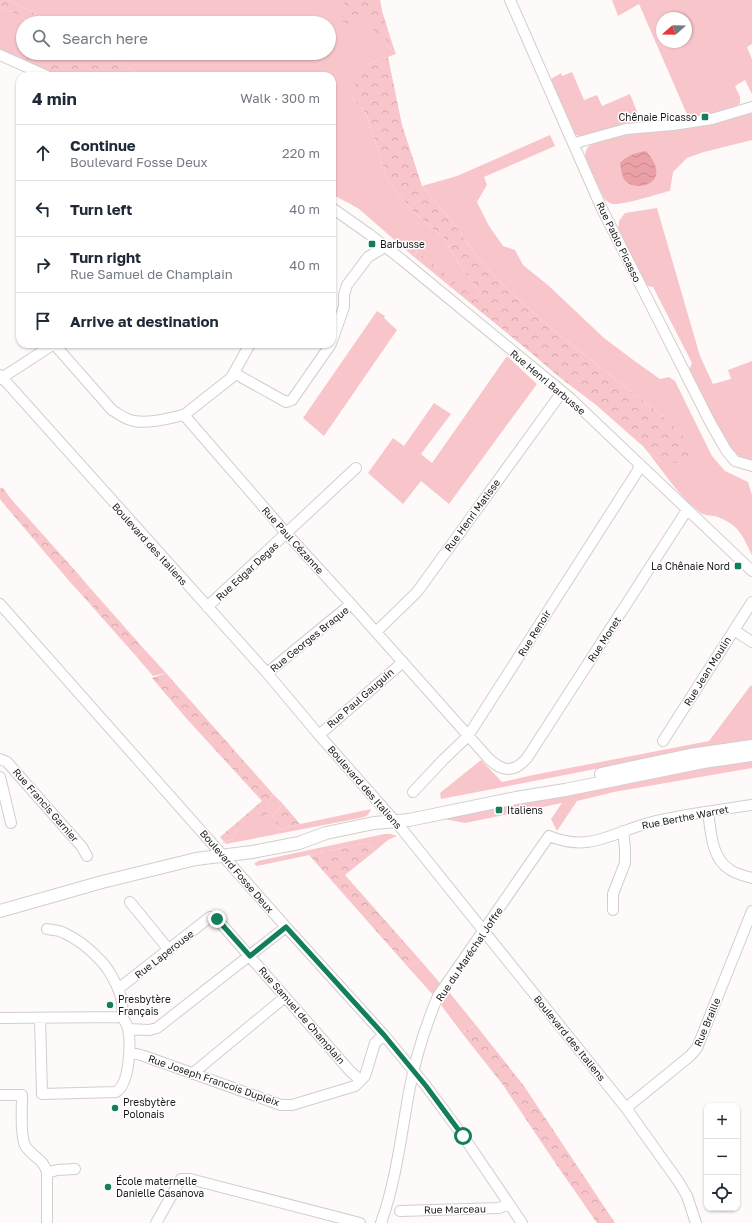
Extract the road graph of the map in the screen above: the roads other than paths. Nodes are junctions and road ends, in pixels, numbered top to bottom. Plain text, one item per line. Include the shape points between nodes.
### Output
1 (510, 0) edge
2 (0, 55) edge
3 (38, 72) edge
4 (752, 107) edge
5 (574, 146) junction
6 (336, 211) edge
7 (385, 247) junction
8 (336, 331) edge
9 (48, 348) edge
10 (58, 348) edge
11 (248, 348) edge
12 (328, 348) edge
13 (234, 373) junction
14 (1, 377) edge
15 (562, 392) junction
16 (184, 415) junction
17 (640, 464) junction
18 (752, 466) edge
19 (356, 468) dead end
20 (687, 510) junction
21 (287, 534) junction
22 (752, 570) edge
23 (752, 602) edge
24 (0, 604) edge
25 (351, 604) junction
26 (207, 607) junction
27 (734, 630) junction
28 (376, 632) junction
29 (752, 642) edge
30 (403, 662) junction
31 (267, 673) junction
32 (319, 735) junction
33 (468, 736) junction
34 (663, 741) dead end
35 (752, 746) edge
36 (752, 755) edge
37 (0, 759) edge
38 (520, 766) joint
39 (0, 777) edge
40 (413, 792) dead end
41 (516, 798) junction
42 (752, 805) edge
43 (708, 812) junction
44 (395, 821) junction
45 (11, 823) dead end
46 (623, 831) junction
47 (549, 836) joint
48 (87, 856) dead end
49 (224, 856) junction
50 (752, 878) edge
51 (130, 902) dead end
52 (613, 910) dead end
53 (0, 911) edge
54 (752, 911) edge
55 (210, 918) joint
56 (286, 927) junction
57 (47, 929) dead end
58 (484, 931) junction
59 (169, 950) junction
60 (250, 956) junction
61 (118, 990) junction
62 (285, 997) junction
63 (124, 1017) junction
64 (0, 1018) edge
65 (40, 1018) junction
66 (128, 1029) junction
67 (384, 1035) junction
68 (130, 1052) junction
69 (413, 1071) junction
70 (192, 1074) junction
71 (360, 1080) junction
72 (0, 1095) edge
73 (626, 1108) junction
74 (75, 1169) dead end
75 (47, 1173) junction
76 (509, 1204) junction
77 (400, 1210) dead end
78 (47, 1223) edge
79 (156, 1223) edge
80 (360, 1223) edge
81 (381, 1223) edge
82 (522, 1223) edge
83 (696, 1223) edge

1 - 5 street, Rue Pablo Picasso
2 - 3 street
4 - 5 street via 712,119 626,129 579,142
5 - 18 street, Rue Pablo Picasso via 635,275 726,450 735,461
6 - 7 street, Rue Henri Barbusse
7 - 8 street via 368,258 347,285 344,307
7 - 15 street, Rue Henri Barbusse
9 - 14 street
10 - 16 street via 112,410 123,417 134,421 147,421
11 - 13 street
12 - 13 street via 292,400 286,402
13 - 16 street
14 - 26 street, Boulevard des Italiens
15 - 17 street, Rue Henri Barbusse
15 - 28 street, Rue Henri Matisse via 417,592
16 - 21 street, Rue Paul Cézanne
17 - 20 street, Rue Henri Barbusse
17 - 33 street, Rue Renoir
19 - 21 street, Rue Edgar Degas
20 - 22 street, Rue Henri Barbusse
20 - 38 street, Rue Monet
21 - 25 street, Rue Paul Cézanne
21 - 26 street, Rue Edgar Degas
23 - 27 street, Rue Jean Moulin
24 - 49 street, Boulevard Fosse Deux
25 - 28 street, Rue Paul Cézanne
25 - 31 street, Rue Georges Braque
26 - 31 street, Boulevard des Italiens
27 - 29 street
27 - 34 street, Rue Jean Moulin
28 - 30 street, Rue Paul Cézanne
30 - 32 street, Rue Paul Gauguin
30 - 33 street, Rue Paul Cézanne
31 - 32 street, Boulevard des Italiens
32 - 44 street, Boulevard des Italiens
33 - 38 street, Rue Paul Cézanne via 497,766 507,769
33 - 40 street, Rue Renoir
35 - 41 main road via 690,755 566,781 542,787
36 - 41 main road
37 - 48 street, Rue Francis Garnier via 7,762 82,847
39 - 45 street
41 - 44 main road
42 - 43 street, Rue Berthe Warret
43 - 46 street, Rue Berthe Warret via 652,822
43 - 50 street via 719,860 729,870
44 - 49 main road via 326,833 299,843
44 - 58 street, Boulevard des Italiens
46 - 47 street, Rue Berthe Warret via 599,840 581,843 568,843
46 - 52 street via 625,863 613,894
47 - 58 street, Rue du Maréchal Joffre
49 - 53 main road via 196,859 102,882
49 - 56 street, Boulevard Fosse Deux
51 - 59 street
54 - 73 street, Rue Braille via 697,1048
55 - 59 street, Rue Laperouse
55 - 60 street, Rue Samuel de Champlain via 217,919
56 - 60 street
56 - 67 street, Boulevard Fosse Deux
57 - 61 street via 62,932 94,954 106,967
58 - 69 street, Rue du Maréchal Joffre via 438,996
58 - 73 street, Boulevard des Italiens
59 - 61 street, Rue Laperouse
60 - 62 street, Rue Samuel de Champlain
60 - 66 street via 157,1028
61 - 63 street
62 - 70 street
62 - 71 street, Rue Samuel de Champlain
63 - 65 street
63 - 66 street
64 - 65 street
65 - 68 street via 42,1094 118,1091 125,1078
66 - 68 street
67 - 69 street, Boulevard Fosse Deux
67 - 71 street via 375,1044 365,1076
68 - 70 street, Rue Joseph Francois Dupleix
69 - 76 street, Boulevard Fosse Deux via 463,1136
69 - 81 street, Rue du Maréchal Joffre via 397,1158
70 - 71 street, Rue Joseph Francois Dupleix via 281,1105 292,1105 355,1086
72 - 75 street via 22,1095 23,1140 26,1147 46,1166
73 - 83 street, Boulevard des Italiens via 678,1181 687,1196
74 - 75 street
75 - 78 street
76 - 77 street, Rue Marceau via 499,1208
76 - 82 street, Boulevard Fosse Deux
79 - 80 street via 181,1179 190,1179

